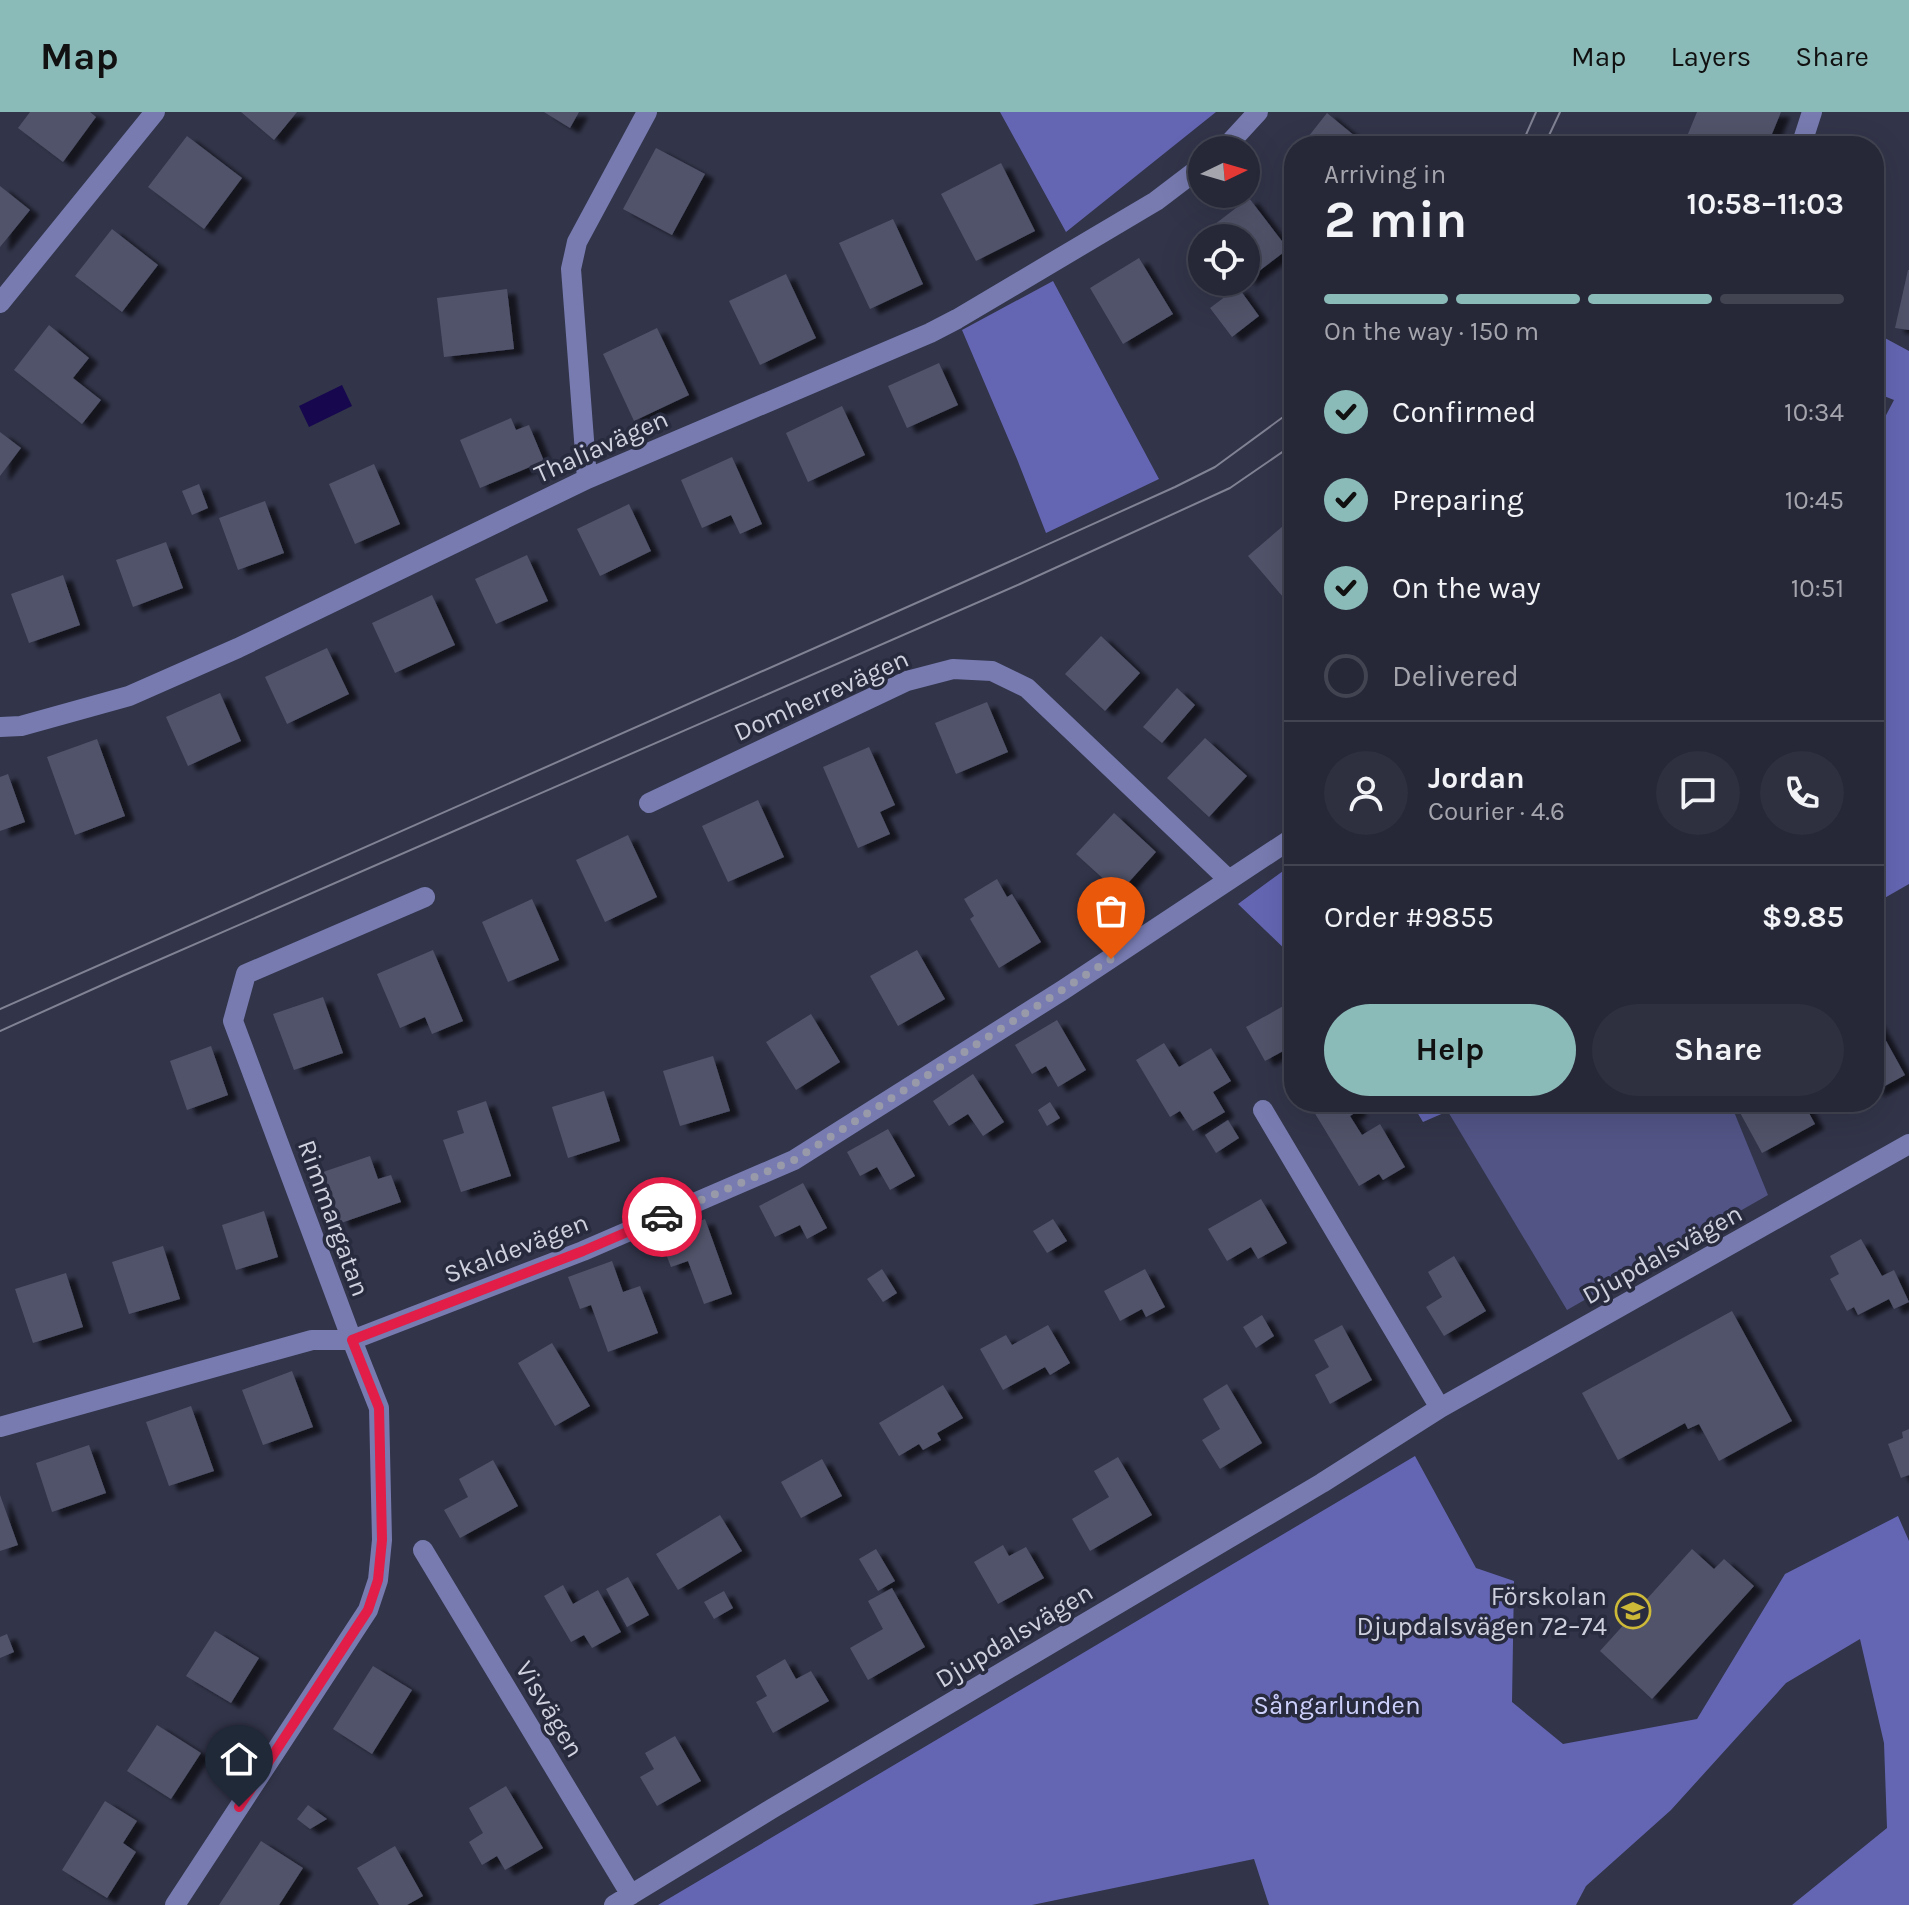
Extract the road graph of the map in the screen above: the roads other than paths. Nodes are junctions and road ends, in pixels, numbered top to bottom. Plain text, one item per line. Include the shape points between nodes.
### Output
1 (155, 112) edge
2 (647, 112) edge
3 (1258, 112) edge
4 (1812, 112) edge
5 (1236, 136) edge
6 (1804, 136) edge
7 (1188, 177) edge
8 (0, 303) edge
9 (587, 479) junction
10 (0, 727) edge
11 (649, 803) dead end
12 (1284, 844) edge
13 (1229, 880) junction
14 (425, 897) dead end
15 (1263, 1110) dead end
16 (1909, 1144) edge
17 (352, 1340) junction
18 (1440, 1408) junction
19 (0, 1427) edge
20 (423, 1550) dead end
21 (623, 1900) edge
22 (175, 1905) edge

1 - 8 street
2 - 9 street via 577,242 571,269
3 - 5 street
4 - 6 street
7 - 9 street, Thaliavägen via 1156,201 930,333
9 - 10 street, Thaliavägen via 129,696
11 - 13 street, Domherrevägen via 907,681 953,669 992,671 1027,688
12 - 13 street, Skaldevägen
13 - 17 street, Skaldevägen via 794,1160 583,1251
14 - 17 street, Rimmargatan via 246,974 233,1021
15 - 18 street
16 - 18 street, Djupdalsvägen
17 - 19 street, Skaldevägen via 312,1340
17 - 22 street, Rimmargatan via 379,1408 378,1580 368,1610
18 - 21 street, Djupdalsvägen
20 - 21 street, Visvägen

